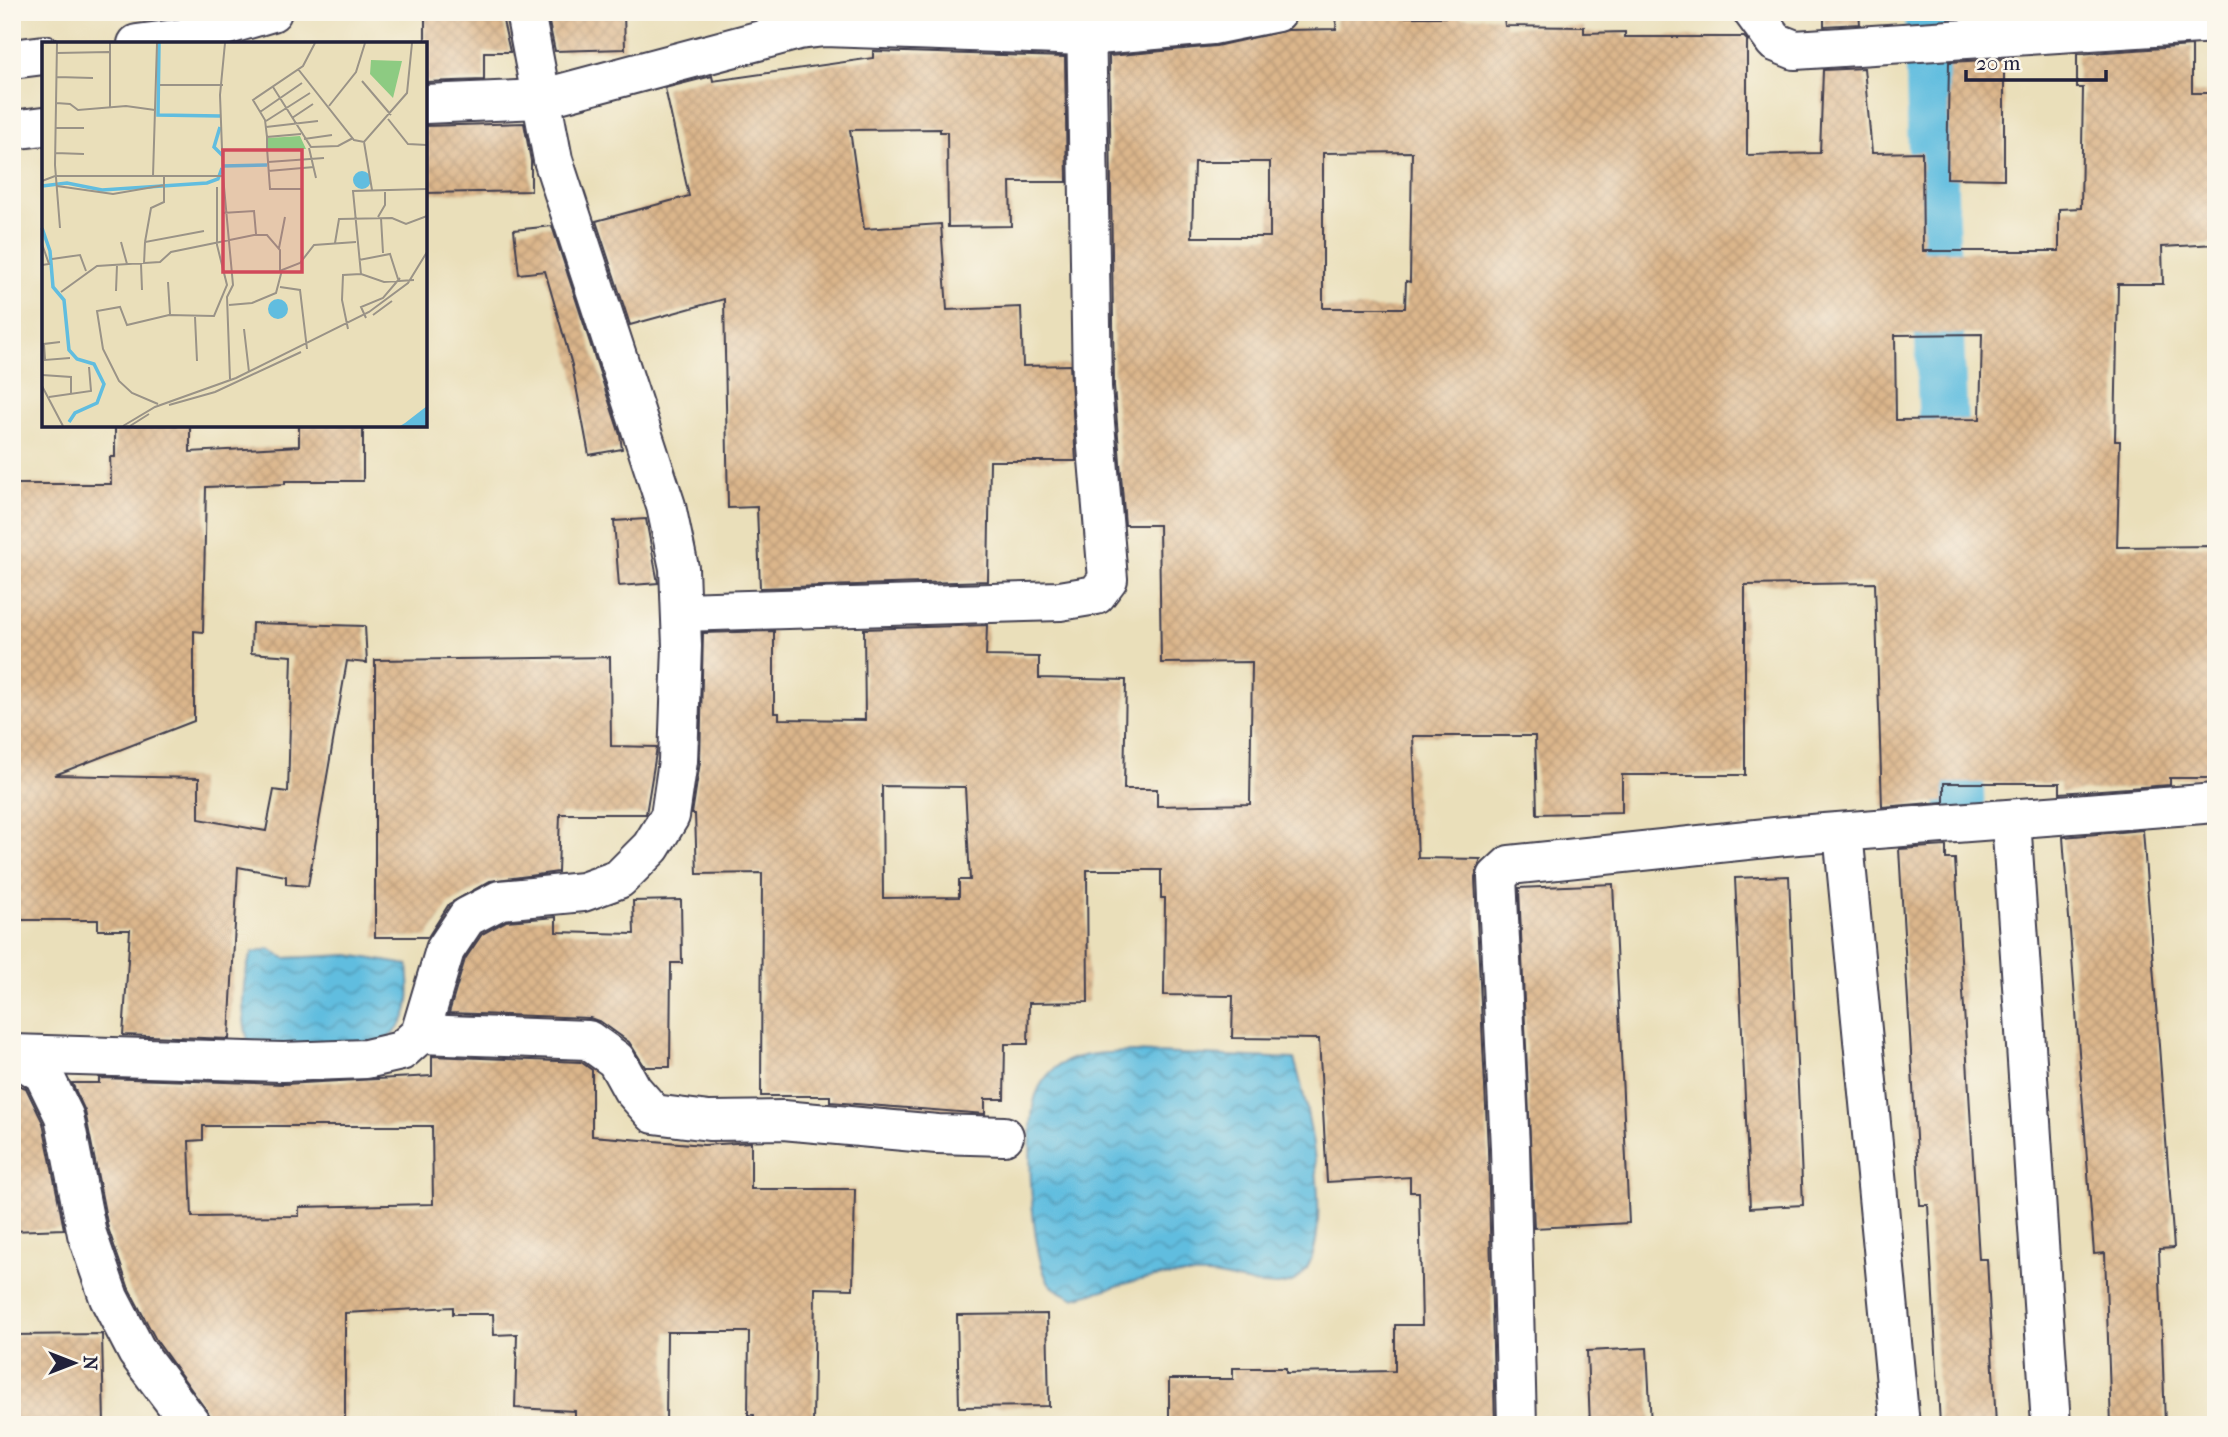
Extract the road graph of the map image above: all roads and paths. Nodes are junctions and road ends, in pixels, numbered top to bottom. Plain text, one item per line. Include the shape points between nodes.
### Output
1 (272, 12) edge
2 (524, 12) edge
3 (1278, 12) edge
4 (1753, 12) edge
5 (2216, 23) edge
6 (1086, 24) edge
7 (152, 42) edge
8 (42, 55) edge
9 (12, 59) edge
10 (540, 99) junction
11 (427, 104) edge
12 (42, 126) edge
13 (12, 130) edge
14 (681, 612) junction
15 (2216, 803) edge
16 (2011, 819) junction
17 (1843, 832) junction
18 (420, 1034) junction
19 (12, 1054) edge
20 (1004, 1136) dead end
21 (192, 1425) edge
22 (1517, 1425) edge
23 (1900, 1425) edge
24 (2051, 1425) edge

1 - 7 street via 183,38
2 - 10 street
3 - 6 street via 1212,25
4 - 5 street via 1775,42 1795,50
6 - 10 street via 799,30
6 - 14 street via 1092,387 1108,579 1096,595 1060,601
8 - 9 street
10 - 11 street
10 - 14 street via 554,160 666,506 679,568
12 - 13 street
14 - 18 street via 678,761 670,816 651,847 620,879 583,892 500,900 467,917 445,950
15 - 16 street
16 - 17 street
16 - 24 street
17 - 22 street via 1528,861 1510,865 1497,877
17 - 23 street
18 - 19 street via 401,1051 366,1059 270,1062
18 - 20 street via 588,1040 616,1060 632,1089 654,1114 709,1121 783,1120
19 - 21 street via 43,1073 64,1116 87,1234 109,1298 137,1352

